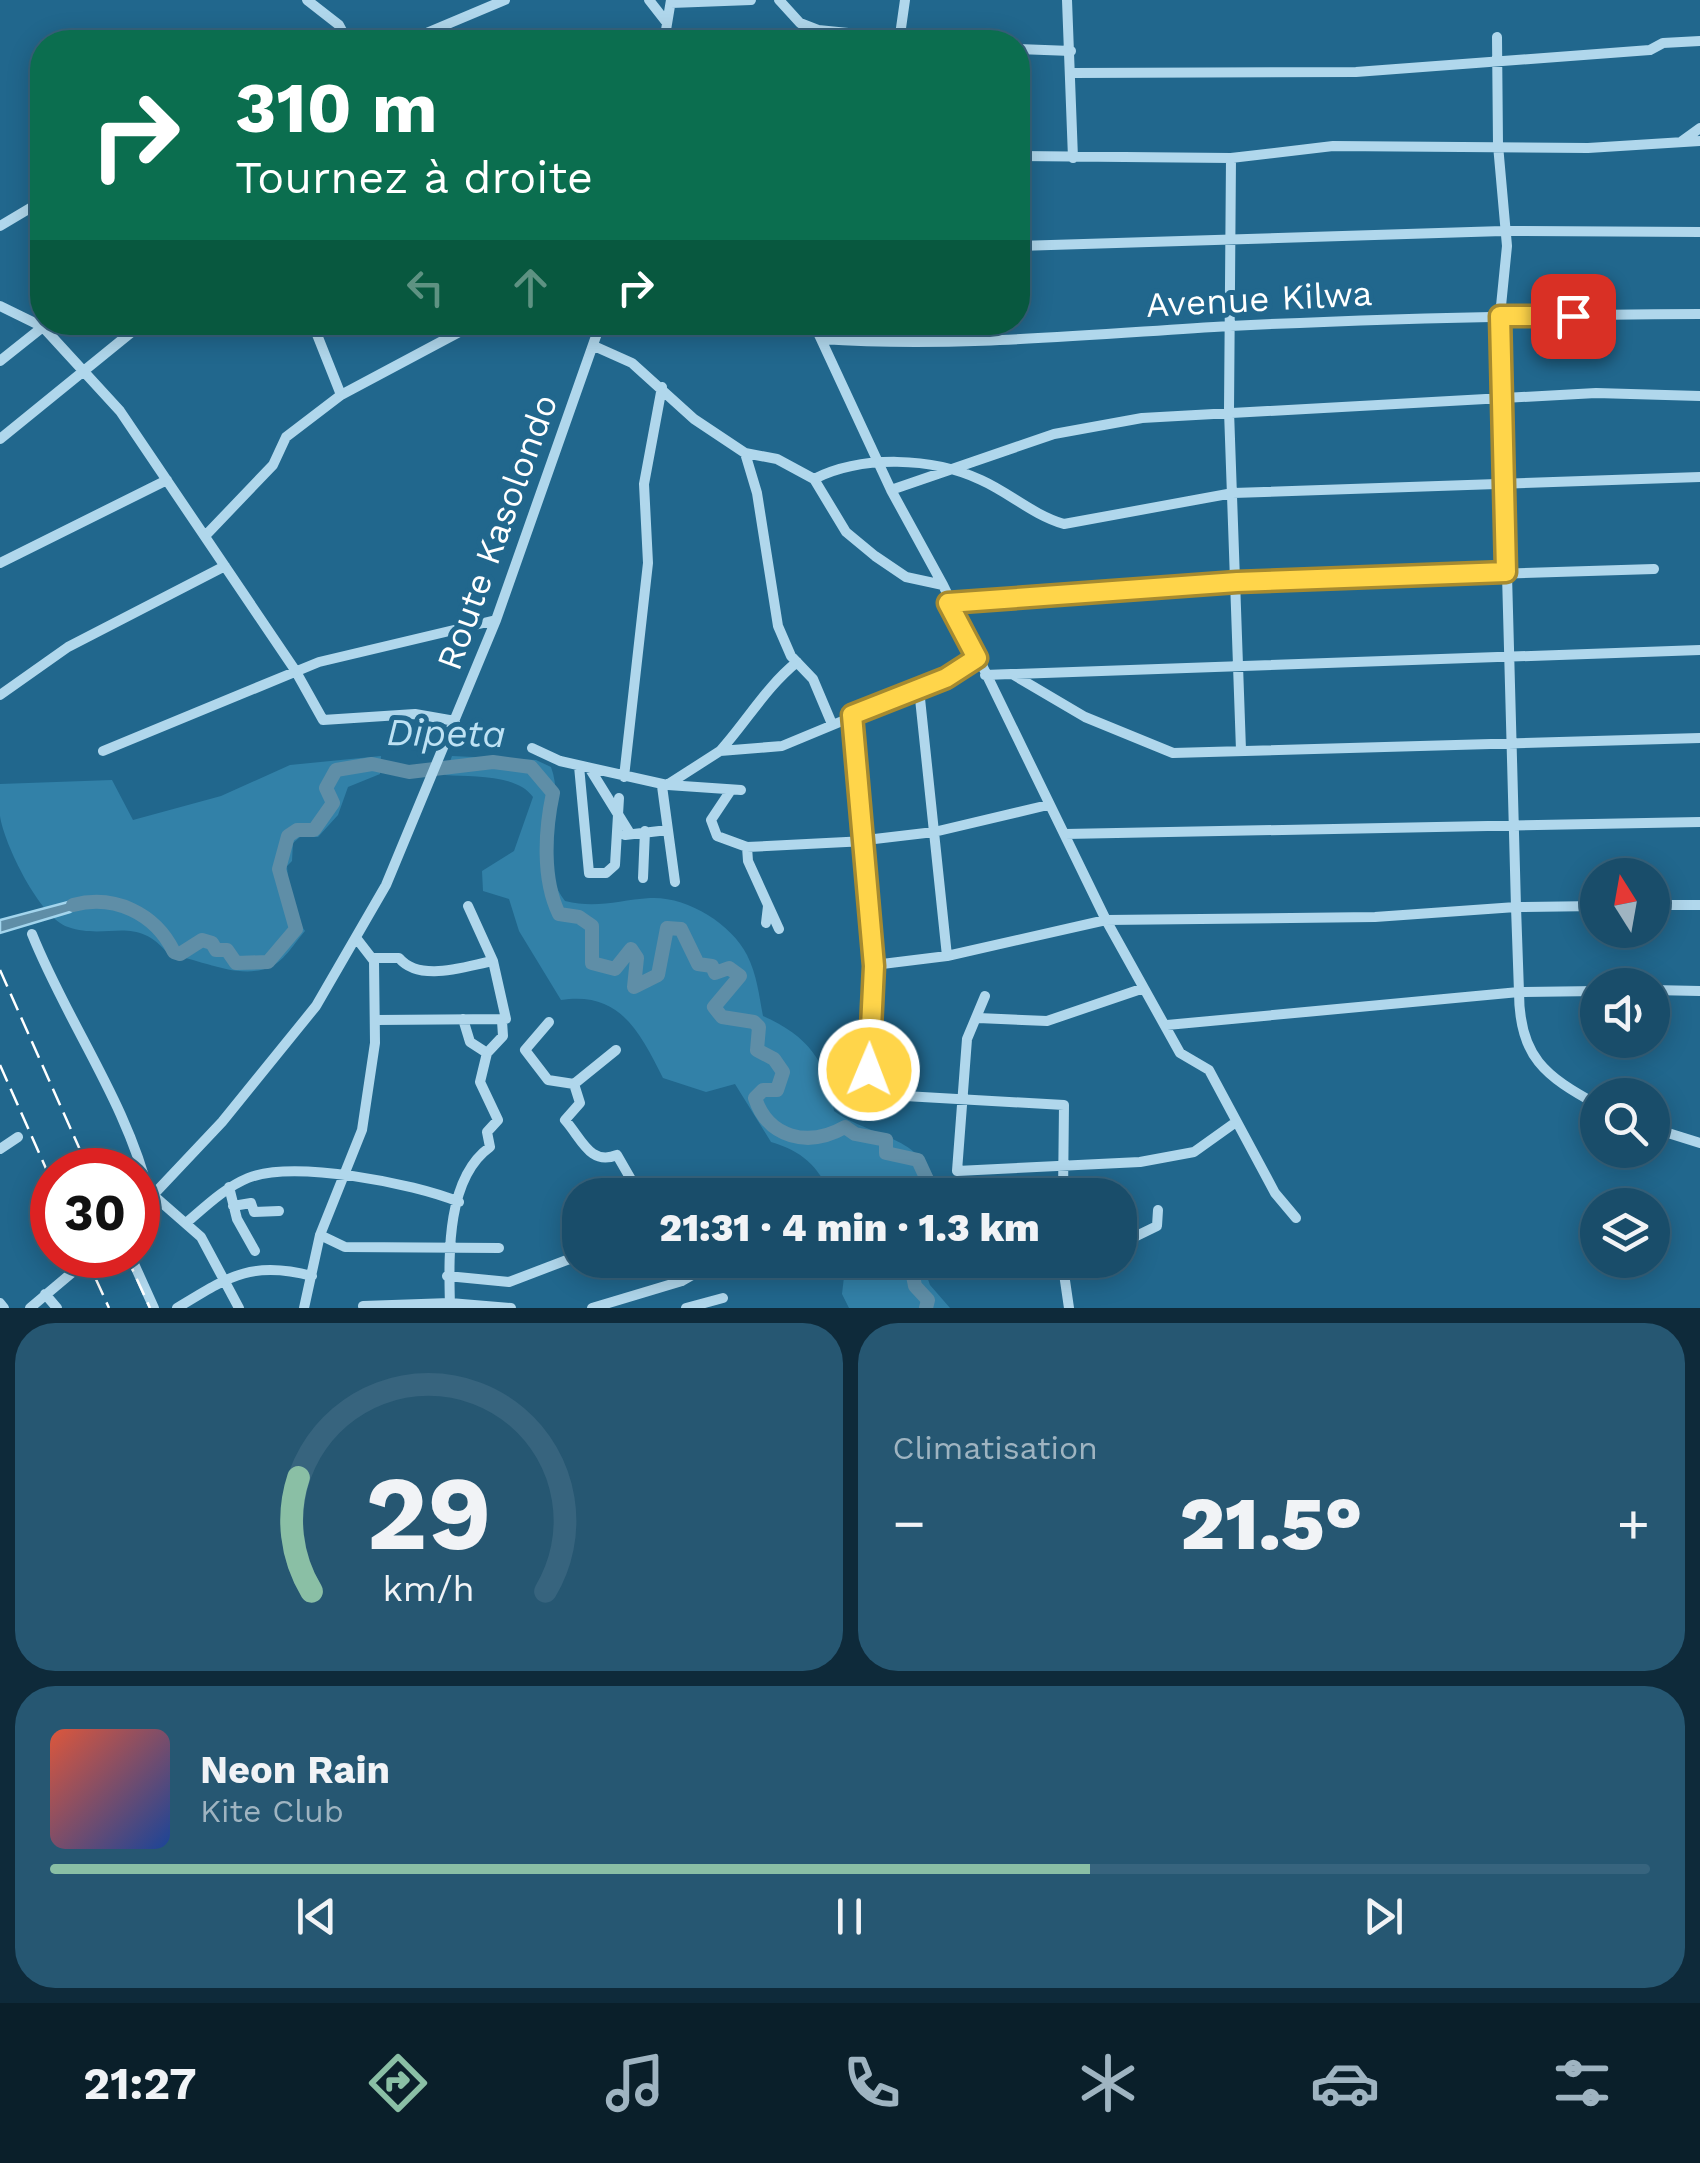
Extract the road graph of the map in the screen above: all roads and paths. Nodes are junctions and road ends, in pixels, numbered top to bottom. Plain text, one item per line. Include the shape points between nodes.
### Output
1 (308, 0) edge
2 (505, 0) edge
3 (650, 0) edge
4 (752, 0) edge
5 (780, 0) edge
6 (905, 0) edge
7 (1066, 0) edge
8 (671, 2) edge
9 (667, 24) junction
10 (341, 30) edge
11 (434, 30) edge
12 (666, 30) edge
13 (831, 30) edge
14 (900, 30) edge
15 (1497, 37) dead end
16 (1700, 41) edge
17 (1030, 49) edge
18 (1072, 51) junction
19 (1499, 60) junction
20 (1072, 73) junction
21 (1700, 128) edge
22 (1700, 141) edge
23 (1682, 142) junction
24 (1498, 146) junction
25 (1030, 156) edge
26 (1073, 158) junction
27 (1231, 158) junction
28 (30, 208) edge
29 (0, 226) edge
30 (1503, 232) junction
31 (1700, 232) edge
32 (1231, 242) junction
33 (1030, 246) edge
34 (0, 306) edge
35 (1700, 314) edge
36 (1500, 316) junction
37 (30, 318) edge
38 (1228, 326) junction
39 (33, 335) edge
40 (55, 335) edge
41 (129, 335) edge
42 (317, 335) edge
43 (454, 335) edge
44 (597, 335) edge
45 (819, 335) edge
46 (821, 339) junction
47 (594, 346) junction
48 (0, 361) edge
49 (88, 372) junction
50 (662, 387) junction
51 (340, 396) junction
52 (1700, 396) edge
53 (1502, 401) junction
54 (1229, 410) junction
55 (0, 439) edge
56 (745, 453) junction
57 (879, 464) junction
58 (951, 470) junction
59 (1700, 478) edge
60 (814, 479) junction
61 (168, 480) junction
62 (1505, 485) junction
63 (891, 490) junction
64 (1233, 493) junction
65 (206, 535) junction
66 (0, 563) edge
67 (226, 566) junction
68 (1654, 569) dead end
69 (1506, 572) junction
70 (1237, 582) junction
71 (943, 585) junction
72 (948, 603) junction
73 (496, 620) junction
74 (1700, 650) edge
75 (1509, 657) junction
76 (977, 658) junction
77 (797, 662) junction
78 (1239, 663) junction
79 (295, 670) junction
80 (1012, 674) junction
81 (986, 675) junction
82 (919, 689) junction
83 (0, 695) edge
84 (852, 715) junction
85 (455, 722) junction
86 (832, 724) junction
87 (1700, 738) edge
88 (1510, 741) junction
89 (532, 748) dead end
90 (1240, 750) junction
91 (104, 751) dead end
92 (720, 751) junction
93 (584, 767) junction
94 (624, 777) junction
95 (664, 785) junction
96 (620, 798) dead end
97 (1048, 805) junction
98 (618, 818) junction
99 (1700, 822) edge
100 (1511, 826) junction
101 (668, 830) junction
102 (645, 831) junction
103 (629, 832) junction
104 (934, 832) junction
105 (1065, 834) junction
106 (617, 840) junction
107 (866, 840) junction
108 (747, 847) junction
109 (643, 878) dead end
110 (675, 882) dead end
111 (755, 901) dead end
112 (1700, 905) edge
113 (468, 906) dead end
114 (770, 906) junction
115 (1516, 906) junction
116 (1580, 906) edge
117 (1670, 906) edge
118 (1106, 920) junction
119 (766, 922) dead end
120 (779, 929) dead end
121 (32, 934) dead end
122 (357, 940) junction
123 (947, 956) junction
124 (372, 958) junction
125 (493, 960) junction
126 (874, 966) junction
127 (1144, 988) junction
128 (1670, 990) edge
129 (1580, 991) edge
130 (1700, 991) edge
131 (1519, 992) junction
132 (986, 996) dead end
133 (978, 1018) junction
134 (463, 1019) junction
135 (376, 1020) junction
136 (502, 1021) junction
137 (549, 1022) dead end
138 (1167, 1025) junction
139 (504, 1036) junction
140 (525, 1050) junction
141 (616, 1050) dead end
142 (488, 1053) junction
143 (574, 1084) junction
144 (870, 1094) junction
145 (1580, 1096) edge
146 (960, 1100) junction
147 (869, 1116) dead end
148 (1236, 1122) junction
149 (1670, 1134) edge
150 (18, 1137) dead end
151 (1700, 1143) edge
152 (0, 1148) edge
153 (135, 1148) edge
154 (1066, 1162) junction
155 (342, 1174) junction
156 (630, 1178) edge
157 (1065, 1178) edge
158 (160, 1188) edge
159 (229, 1188) junction
160 (458, 1202) junction
161 (160, 1203) edge
162 (233, 1206) junction
163 (1158, 1210) dead end
164 (279, 1211) dead end
165 (1296, 1218) dead end
166 (186, 1224) junction
167 (320, 1235) junction
168 (1137, 1236) edge
169 (452, 1248) junction
170 (498, 1248) dead end
171 (255, 1251) dead end
172 (562, 1261) edge
173 (312, 1276) junction
174 (447, 1276) junction
175 (65, 1278) edge
176 (140, 1278) edge
177 (686, 1278) edge
178 (1065, 1278) edge
179 (224, 1280) junction
180 (682, 1280) joint
181 (45, 1294) junction
182 (722, 1298) dead end
183 (364, 1306) edge
184 (450, 1306) edge
185 (30, 1308) edge
186 (57, 1308) edge
187 (154, 1308) edge
188 (177, 1308) edge
189 (239, 1308) edge
190 (304, 1308) edge
191 (511, 1308) edge
192 (592, 1308) edge
193 (686, 1308) edge
194 (1069, 1308) edge

1 - 10 street
2 - 11 street
3 - 9 street
4 - 8 street
5 - 13 street via 800,22
6 - 14 street
7 - 18 street
8 - 9 street
9 - 12 street
15 - 19 street
16 - 19 street
17 - 18 street
18 - 20 street
19 - 20 street via 1356,72
19 - 24 street
20 - 26 street
21 - 23 street
22 - 23 street
23 - 24 street
24 - 27 street via 1332,146
24 - 30 street
25 - 26 street
26 - 27 street
27 - 32 street
28 - 29 street
30 - 31 street
30 - 32 street
30 - 36 street
32 - 33 street
32 - 38 street
34 - 37 street
35 - 36 street, Avenue Kilwa
36 - 38 street, Avenue Kilwa
36 - 53 street
38 - 46 street, Avenue Kilwa via 916,345
38 - 54 street
39 - 48 street
40 - 49 street
41 - 49 street
42 - 51 street
43 - 51 street
44 - 47 street, Route Kasolondo
45 - 46 street
46 - 57 street
47 - 50 street via 632,362
47 - 73 street, Route Kasolondo
49 - 55 street
49 - 61 street
50 - 56 street via 694,419
50 - 94 street via 644,484 648,562
51 - 65 street via 286,436 273,465
52 - 53 street via 1596,393
53 - 54 street
53 - 62 street
54 - 58 street via 1054,434
54 - 64 street
56 - 60 street via 777,459
56 - 77 street via 778,626
57 - 58 street
57 - 60 street via 836,468
57 - 63 street
58 - 63 street
58 - 64 street via 1064,524
59 - 62 street
60 - 71 street via 860,544 906,576
61 - 65 street
61 - 66 street
62 - 64 street
62 - 69 street
63 - 71 street
64 - 70 street
65 - 67 street
67 - 79 street
67 - 83 street via 68,647
68 - 69 street
69 - 70 street
69 - 75 street
70 - 72 street
70 - 78 street
71 - 72 street
72 - 76 street
73 - 79 street
73 - 85 street, Route Kasolondo
74 - 75 street
75 - 78 street
75 - 88 street
76 - 81 street
76 - 82 street
77 - 86 street via 813,678
77 - 92 street via 771,683
78 - 80 street
78 - 90 street
79 - 85 street via 323,720 415,714
79 - 91 street
80 - 81 street
80 - 90 street via 1084,717 1173,753
81 - 97 street
82 - 84 street
82 - 104 street
84 - 86 street
84 - 107 street
85 - 122 street, Route Kasolondo
86 - 92 street via 782,746
87 - 88 street
88 - 90 street
88 - 100 street
89 - 93 street
92 - 95 street
93 - 94 street
93 - 98 street
93 - 106 street via 589,872 606,874 615,865
94 - 95 street
95 - 101 street
95 - 108 street via 736,790 712,827 717,836
96 - 98 street
97 - 104 street
97 - 105 street
98 - 103 street
98 - 106 street
99 - 100 street
100 - 105 street
100 - 115 street
101 - 102 street
101 - 110 street
102 - 103 street
102 - 109 street
103 - 106 street
104 - 107 street
104 - 123 street
105 - 118 street
107 - 108 street
107 - 126 street
108 - 114 street
111 - 114 street
112 - 117 street
113 - 125 street
114 - 119 street
114 - 120 street
115 - 116 street
115 - 118 street via 1375,917
115 - 131 street
118 - 123 street
118 - 127 street
121 - 153 street
122 - 124 street
122 - 158 street via 316,1006
123 - 126 street
124 - 125 street via 399,958 438,972
124 - 135 street
125 - 136 street
126 - 144 street
127 - 133 street via 1048,1021
127 - 138 street
128 - 130 street
129 - 131 street
131 - 138 street
131 - 145 street via 1524,1037 1538,1065
132 - 133 street
133 - 146 street via 968,1039
134 - 135 street
134 - 136 street
134 - 142 street via 470,1042
135 - 155 street via 362,1130
136 - 139 street
137 - 140 street
138 - 148 street via 1180,1052 1209,1070
139 - 140 street
139 - 142 street
140 - 143 street via 548,1080
141 - 143 street
142 - 160 street via 480,1082 498,1120
143 - 156 street via 580,1102 565,1120 591,1156 605,1160 617,1154
144 - 146 street
144 - 147 street
146 - 154 street via 1064,1105
146 - 154 street via 956,1171
148 - 154 street via 1194,1152 1140,1162
148 - 165 street
149 - 151 street
150 - 152 street
154 - 157 street
155 - 159 street via 266,1172
155 - 160 street
155 - 167 street
159 - 162 street
159 - 166 street
160 - 169 street
161 - 166 street
162 - 164 street
162 - 171 street
163 - 168 street via 1158,1226
166 - 179 street via 210,1250
167 - 169 street via 345,1247
167 - 173 street
169 - 170 street
169 - 174 street
172 - 174 street via 509,1282
173 - 179 street via 259,1269
173 - 190 street
174 - 184 street
175 - 181 street
176 - 187 street
177 - 180 street
178 - 194 street
179 - 188 street
179 - 189 street
180 - 192 street
181 - 185 street
181 - 186 street
182 - 193 street
183 - 184 street
184 - 191 street

